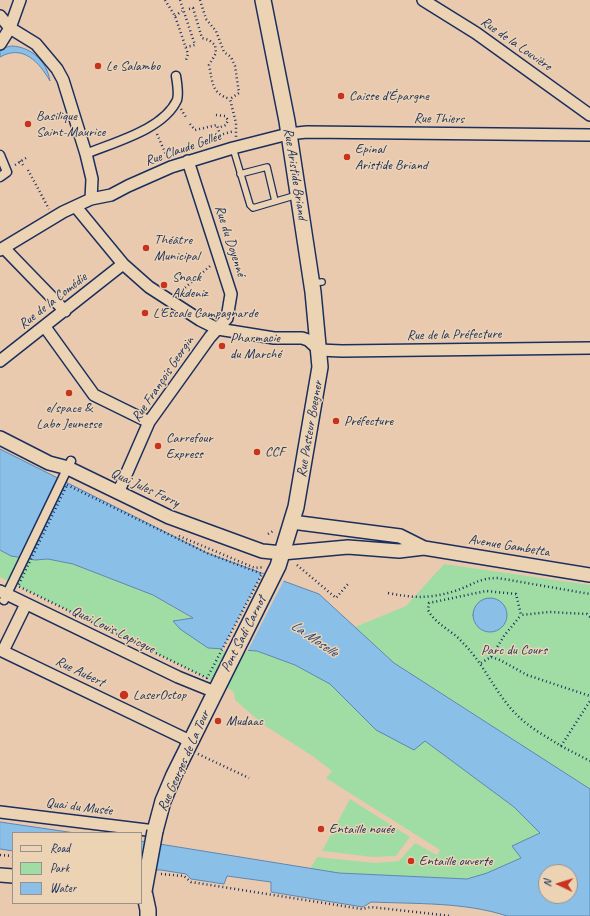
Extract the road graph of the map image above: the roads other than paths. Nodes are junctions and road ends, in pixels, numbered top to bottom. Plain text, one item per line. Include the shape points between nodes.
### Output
1 (20, 0) edge
2 (263, 0) edge
3 (423, 0) edge
4 (0, 16) edge
5 (10, 28) junction
6 (0, 44) edge
7 (176, 76) dead end
8 (590, 115) edge
9 (288, 134) junction
10 (590, 136) edge
11 (235, 144) junction
12 (86, 154) junction
13 (0, 155) edge
14 (188, 161) junction
15 (240, 174) junction
16 (0, 177) edge
17 (298, 195) junction
18 (91, 199) junction
19 (275, 201) junction
20 (76, 207) junction
21 (2, 249) edge
22 (123, 264) junction
23 (65, 311) junction
24 (44, 327) junction
25 (218, 329) junction
26 (590, 348) edge
27 (319, 350) junction
28 (1, 359) edge
29 (150, 422) junction
30 (0, 438) edge
31 (70, 464) junction
32 (118, 493) junction
33 (292, 522) junction
34 (424, 548) junction
35 (282, 553) junction
36 (590, 575) edge
37 (4, 595) edge
38 (26, 604) junction
39 (2, 650) edge
40 (215, 692) junction
41 (188, 745) junction
42 (0, 812) edge
43 (155, 831) junction
44 (0, 875) edge
45 (12, 876) edge
46 (143, 891) edge
47 (151, 914) edge

1 - 5 street
2 - 9 main road, Rue Aristide Briand
3 - 8 street, Rue de la Louvière via 476,33
4 - 5 street
5 - 6 street
5 - 12 street via 36,44 57,69 63,80
7 - 12 street via 177,99 169,112 153,126
9 - 10 street, Rue Thiers via 315,132
9 - 11 street, Rue Claude Gellée
9 - 17 main road, Rue Aristide Briand
11 - 14 street, Rue Claude Gellée
11 - 15 lane
12 - 18 street via 92,179
13 - 16 street via 7,172
14 - 18 street, Rue Claude Gellée via 111,195
14 - 25 street, Rue du Doyenné via 231,294 226,318
15 - 19 lane via 253,208
15 - 19 lane via 267,167
17 - 19 lane
17 - 27 main road, Rue Aristide Briand via 317,283
18 - 20 street, Rue Claude Gellée
20 - 21 street, Rue Claude Gellée via 36,227
20 - 22 street
21 - 23 street
22 - 23 street, Rue de la Comédie
22 - 25 street via 149,288
23 - 24 street, Rue de la Comédie
24 - 28 street, Rue de la Comédie
24 - 29 street via 94,395
25 - 27 street via 274,338 302,338
25 - 29 street, Rue François Georgin
26 - 27 street, Rue de la Préfecture via 342,352
27 - 33 main road, Rue Pasteur Boegner via 320,367
29 - 32 street, Rue François Georgin
30 - 31 street, Quai Jules Ferry via 49,464
31 - 32 street, Quai Jules Ferry
31 - 37 street via 16,583
32 - 35 street, Quai Jules Ferry via 168,517 238,544 262,551
33 - 34 street, Avenue Gambetta via 400,536
33 - 35 main road, Rue Pasteur Boegner
34 - 35 street, Avenue Gambetta via 399,551 348,547
34 - 36 street, Avenue Gambetta
35 - 40 main road, Pont Sadi Carnot via 268,574
37 - 38 street, Quai Louis Lapicque
38 - 39 street
38 - 40 street, Quai Louis Lapicque via 178,677
39 - 41 street, Rue Aubert
40 - 41 main road, Rue Georges de La Tour
41 - 43 main road, Rue Georges de La Tour via 163,801
42 - 43 street, Quai du Musée
43 - 46 main road, Rue Georges de La Tour, bridge
44 - 45 street
46 - 47 main road

